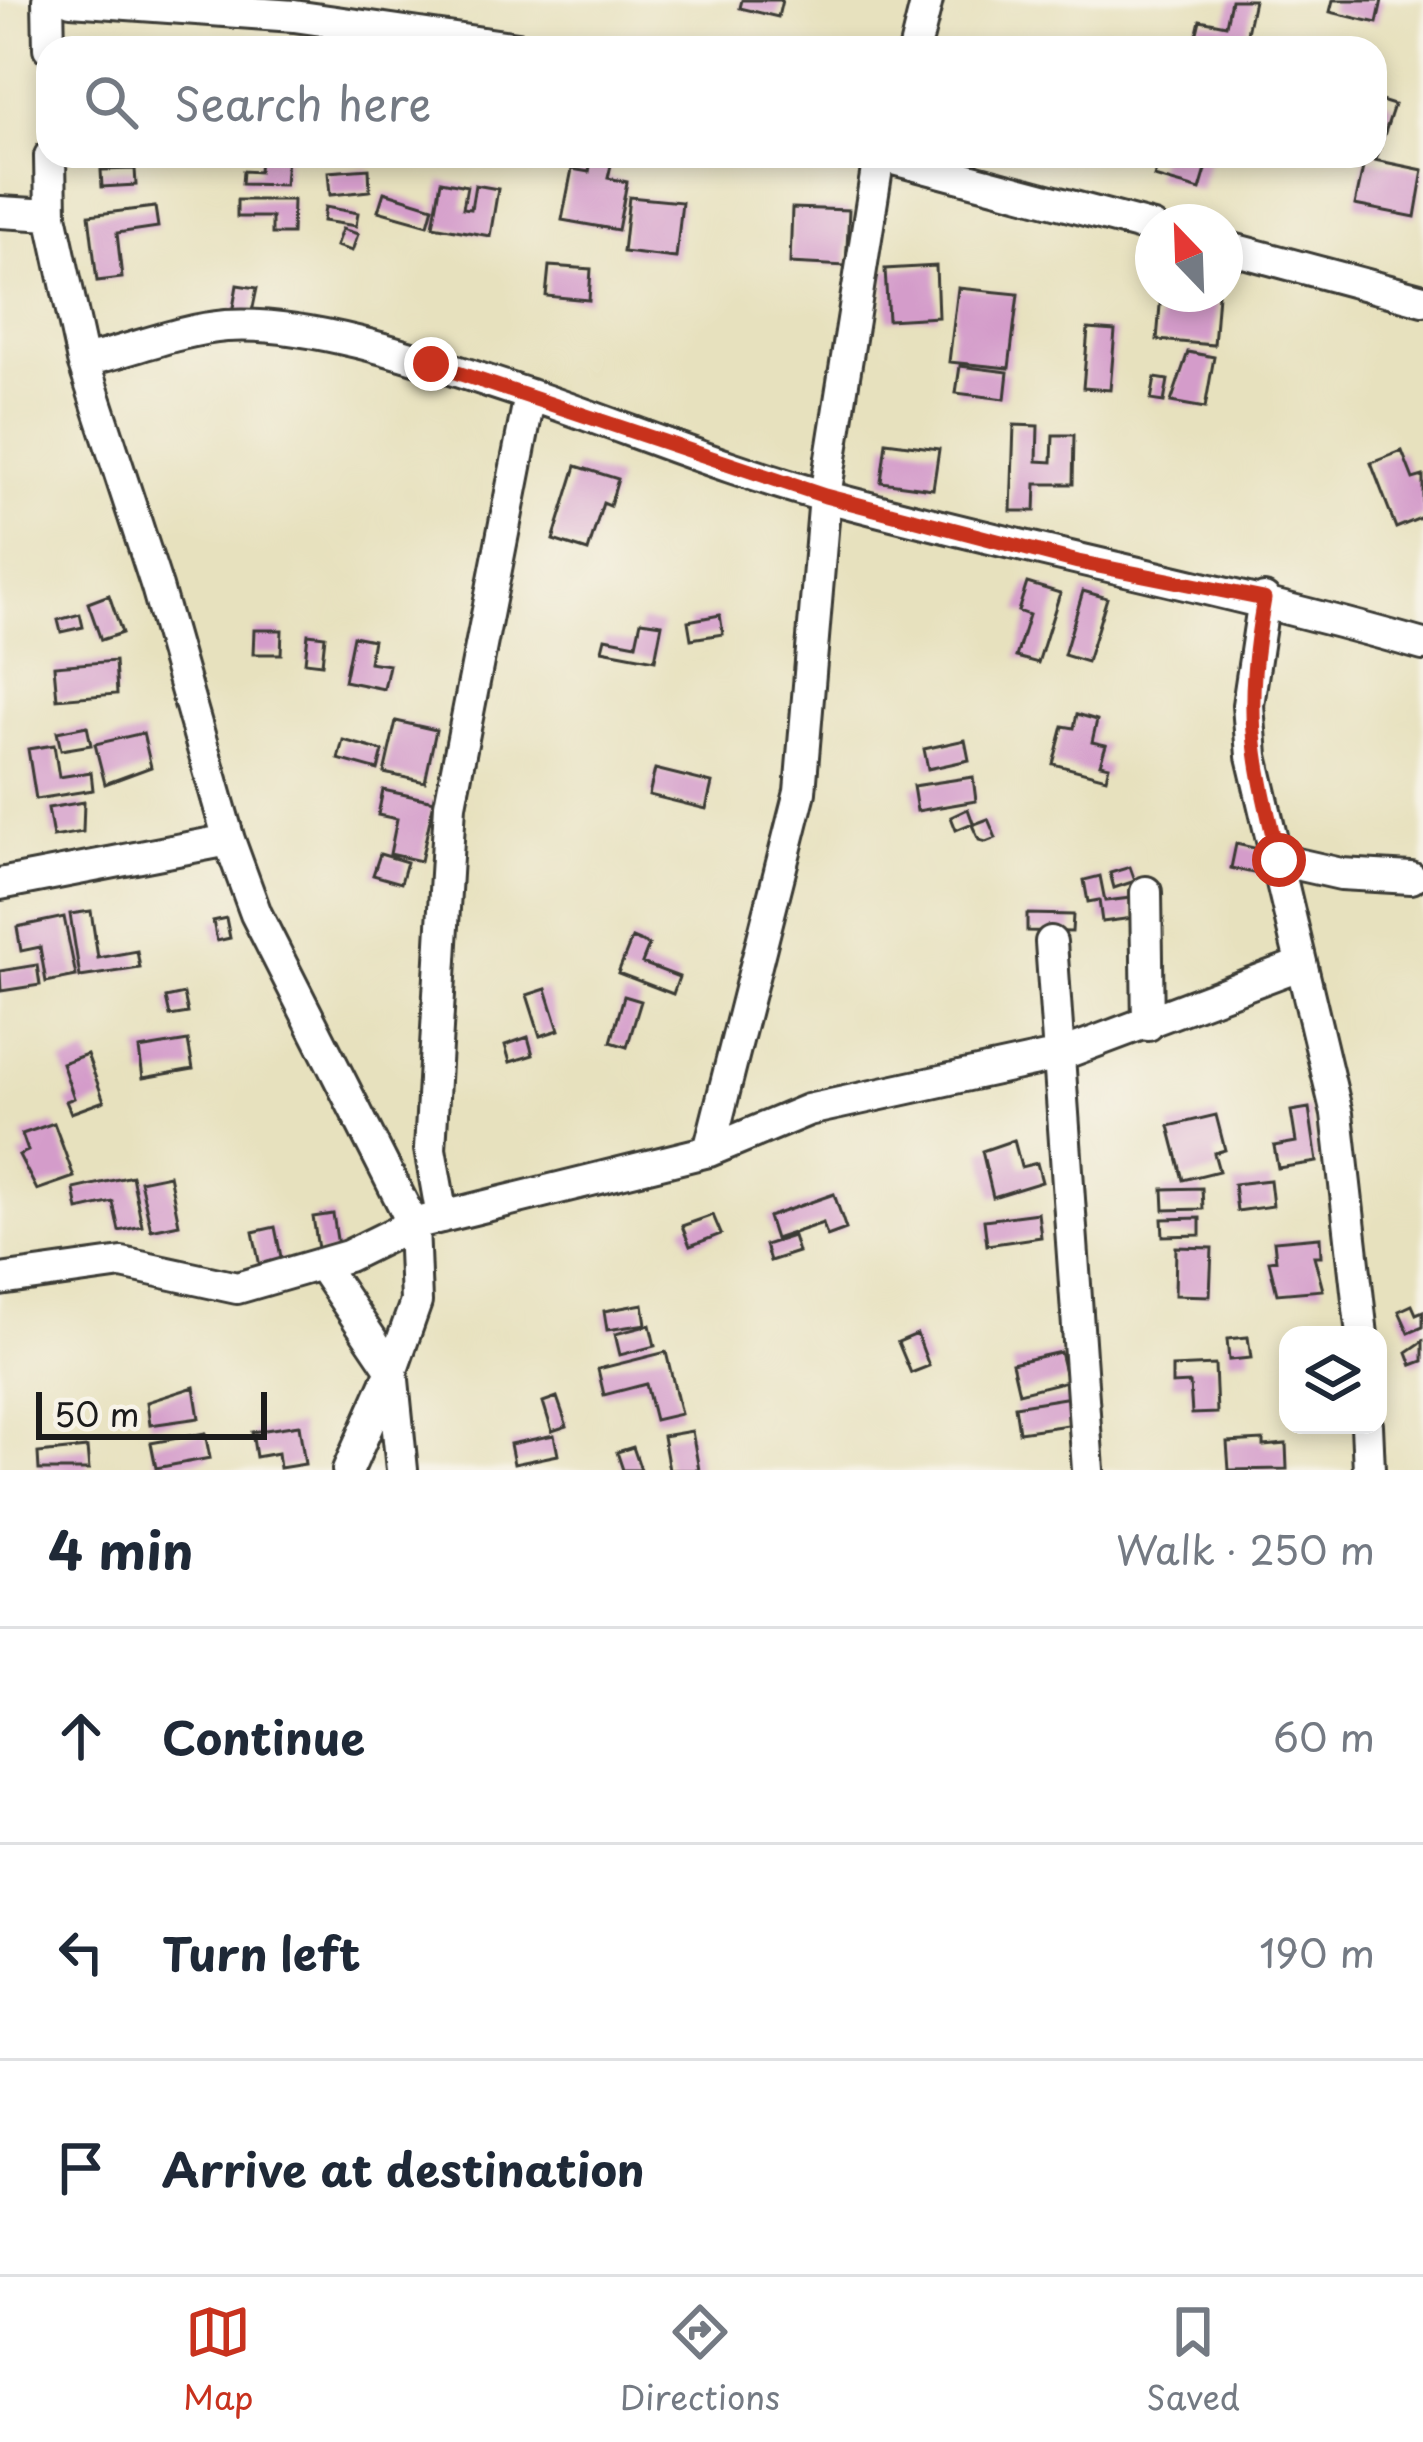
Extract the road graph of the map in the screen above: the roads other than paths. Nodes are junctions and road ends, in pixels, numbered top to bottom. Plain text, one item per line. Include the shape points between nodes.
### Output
1 (48, 0) edge
2 (71, 0) edge
3 (927, 0) edge
4 (49, 36) edge
5 (434, 36) edge
6 (918, 36) edge
7 (50, 168) edge
8 (879, 168) edge
9 (926, 168) edge
10 (0, 212) edge
11 (51, 215) junction
12 (1135, 223) edge
13 (1243, 252) edge
14 (1423, 299) edge
15 (83, 361) junction
16 (530, 394) junction
17 (825, 496) junction
18 (1264, 599) junction
19 (1423, 645) edge
20 (229, 840) junction
21 (1279, 860) junction
22 (1411, 878) dead end
23 (0, 884) edge
24 (1146, 892) dead end
25 (1051, 942) dead end
26 (1299, 965) junction
27 (1148, 1025) junction
28 (1060, 1055) junction
29 (710, 1151) junction
30 (428, 1220) junction
31 (322, 1266) junction
32 (1, 1276) edge
33 (1361, 1326) edge
34 (392, 1370) junction
35 (1367, 1434) edge
36 (348, 1470) edge
37 (402, 1470) edge
38 (1088, 1470) edge
39 (1369, 1470) edge

1 - 4 street
2 - 5 street via 294,16
3 - 6 street
7 - 11 street
8 - 17 street
9 - 12 street
10 - 11 street
11 - 15 street
13 - 14 street
15 - 16 street via 222,326 260,326
15 - 20 street
16 - 17 street
16 - 30 street via 449,805
17 - 18 street via 1078,562
17 - 29 street via 800,792
18 - 19 street
18 - 21 street via 1249,705 1252,756
20 - 23 street
20 - 30 street via 256,914
21 - 22 street
21 - 26 street
24 - 27 street
25 - 28 street
26 - 27 street
26 - 33 street via 1336,1114
27 - 28 street
28 - 29 street via 808,1111
28 - 38 street
29 - 30 street
30 - 31 street
30 - 34 street via 416,1302
31 - 32 street via 237,1288 122,1263
31 - 34 street
34 - 36 street
34 - 37 street
35 - 39 street

